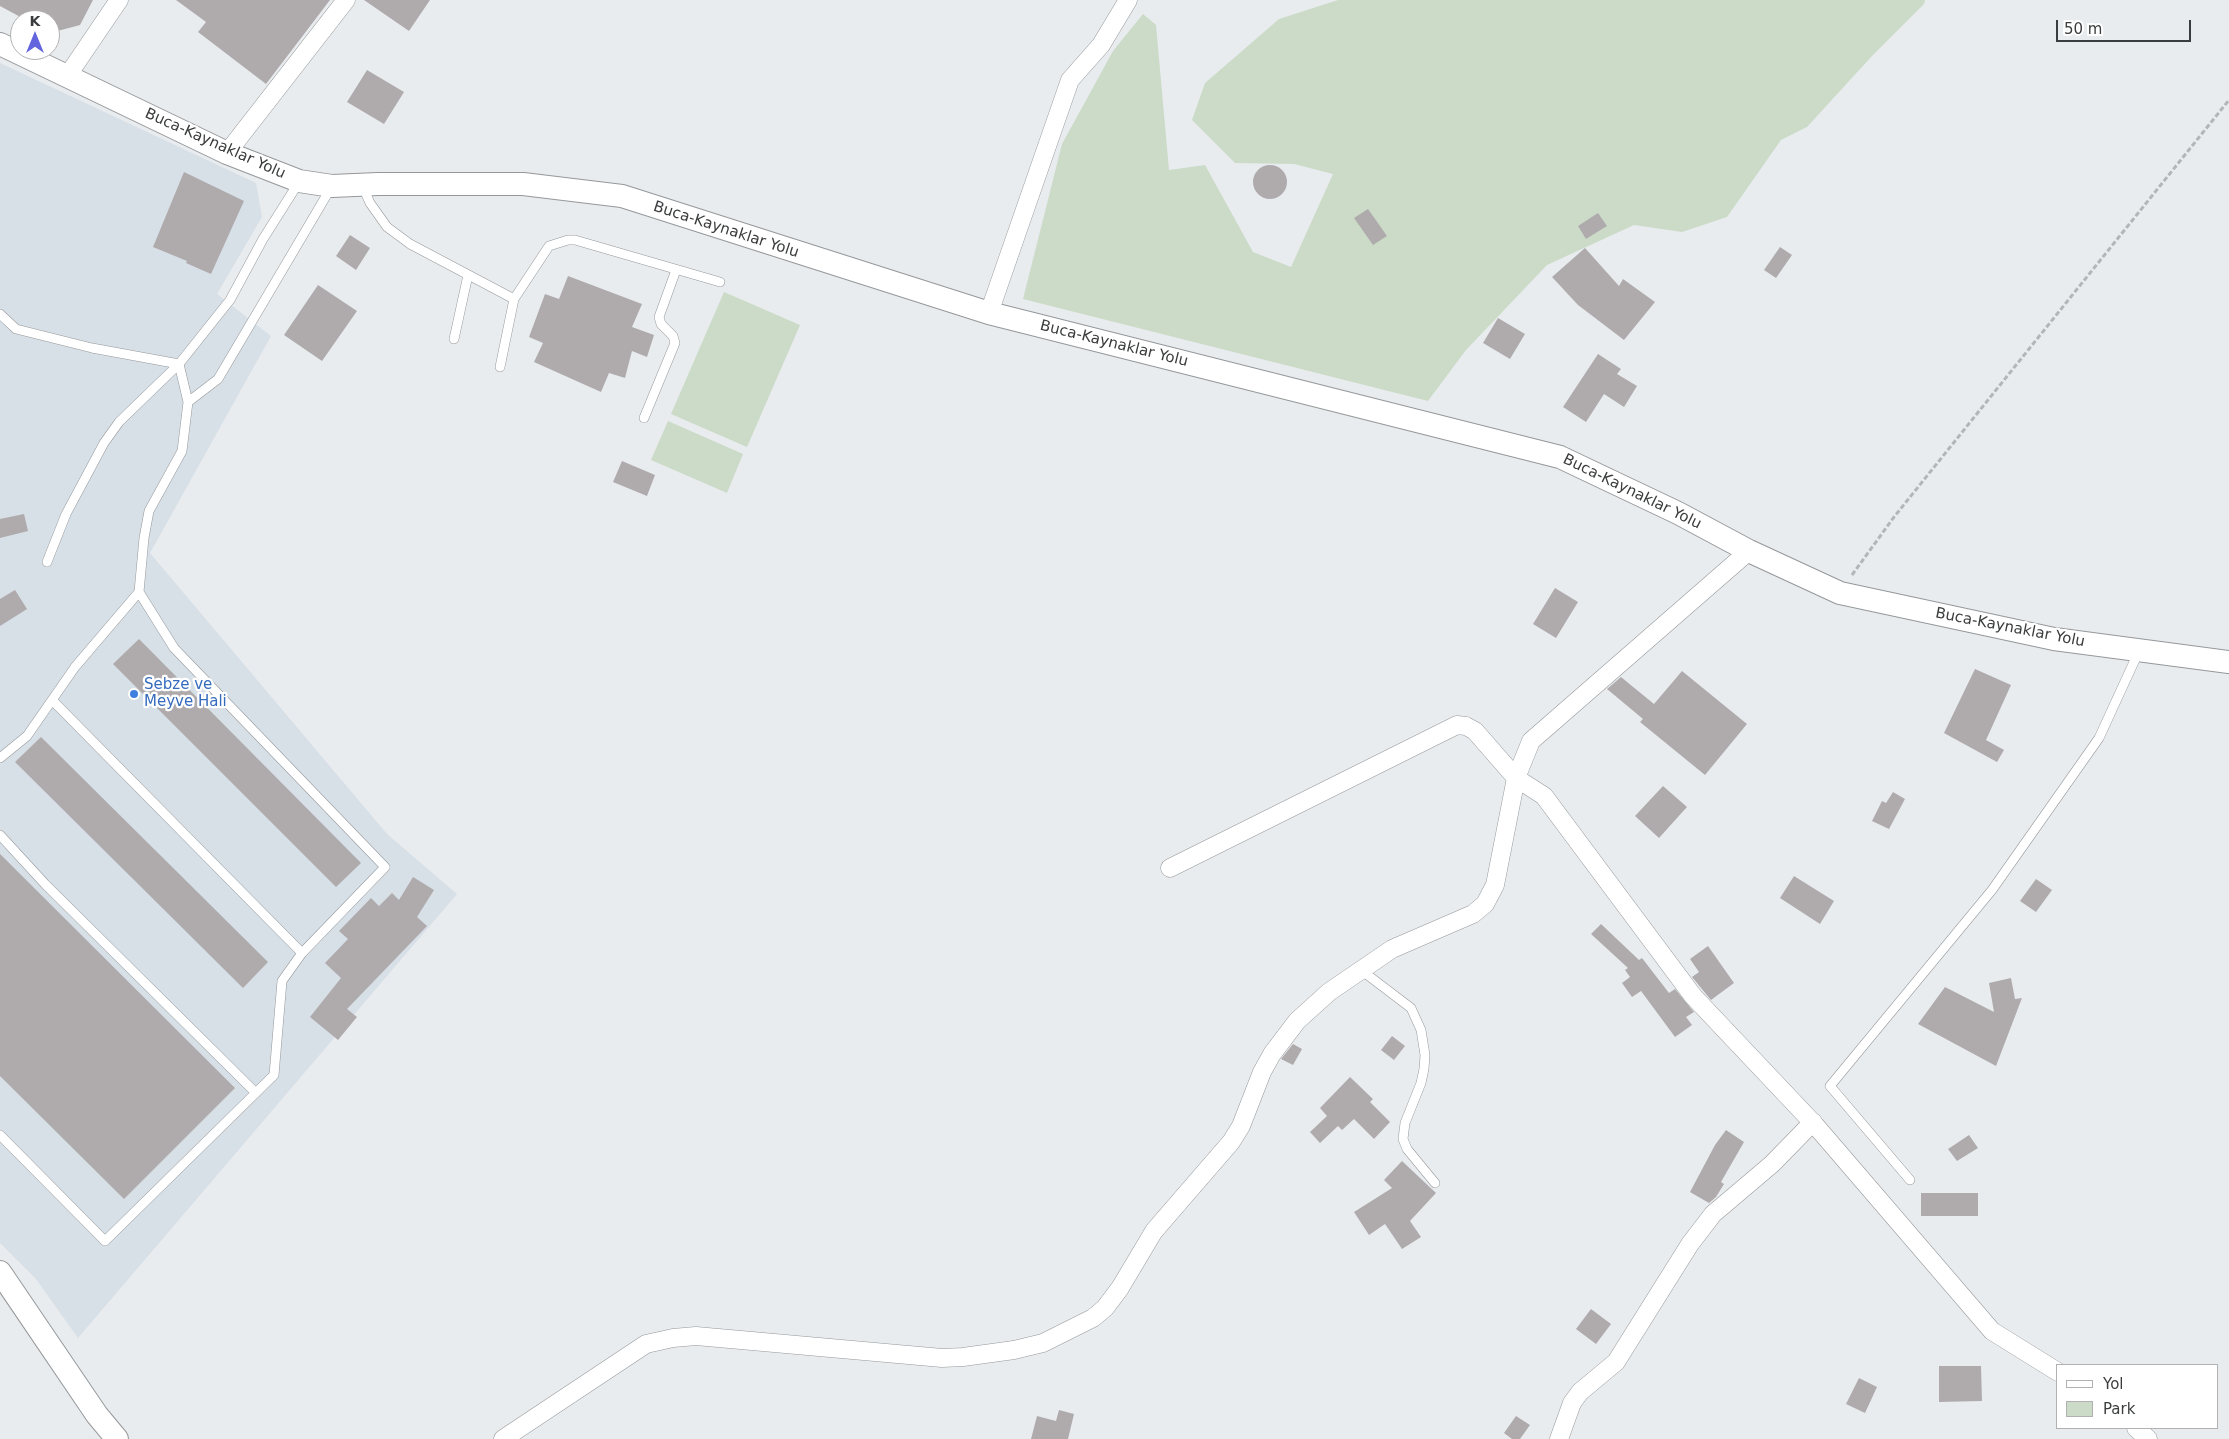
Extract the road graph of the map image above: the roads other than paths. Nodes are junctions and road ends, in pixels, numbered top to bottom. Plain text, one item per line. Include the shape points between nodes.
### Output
1 (119, 0) edge
2 (346, 0) edge
3 (1128, 0) edge
4 (0, 44) edge
5 (68, 75) junction
6 (227, 153) junction
7 (299, 182) junction
8 (362, 185) junction
9 (332, 186) junction
10 (676, 270) junction
11 (468, 275) junction
12 (720, 282) dead end
13 (514, 299) junction
14 (989, 313) junction
15 (0, 314) edge
16 (454, 339) dead end
17 (179, 364) junction
18 (500, 367) dead end
19 (188, 402) junction
20 (644, 418) dead end
21 (1749, 551) junction
22 (47, 562) dead end
23 (139, 592) junction
24 (2140, 651) junction
25 (2229, 662) edge
26 (52, 700) junction
27 (0, 758) edge
28 (1516, 778) junction
29 (0, 835) edge
30 (1170, 868) dead end
31 (302, 953) junction
32 (1361, 970) junction
33 (256, 1093) junction
34 (1813, 1122) junction
35 (0, 1135) edge
36 (1910, 1180) dead end
37 (1435, 1183) dead end
38 (0, 1272) edge
39 (2056, 1371) edge
40 (2137, 1429) edge
41 (117, 1439) edge
42 (503, 1439) edge
43 (1559, 1439) edge
44 (2148, 1439) edge

1 - 5 street
2 - 6 street
3 - 14 street via 1101,45 1070,80
4 - 5 street, Buca-Kaynaklar Yolu
5 - 6 street, Buca-Kaynaklar Yolu
6 - 7 street, Buca-Kaynaklar Yolu
7 - 9 street, Buca-Kaynaklar Yolu
7 - 17 lane via 230,300
8 - 9 street, Buca-Kaynaklar Yolu
8 - 11 lane via 370,203 387,226 410,244
8 - 14 street, Buca-Kaynaklar Yolu via 523,184 622,196
9 - 19 lane via 218,379
10 - 12 lane
10 - 13 lane via 574,240 561,241 550,246
10 - 20 lane via 659,317 675,342
11 - 13 lane
11 - 16 lane
13 - 18 lane
14 - 21 street, Buca-Kaynaklar Yolu via 1560,457
15 - 17 lane via 16,329 92,348
17 - 19 lane
17 - 22 lane via 118,422 104,443 66,514
19 - 23 lane via 182,451 149,510
21 - 24 street, Buca-Kaynaklar Yolu via 1840,593 2054,639
21 - 28 street via 1531,741
23 - 26 lane via 74,667
23 - 31 lane via 174,648 384,867
24 - 25 street, Buca-Kaynaklar Yolu
24 - 36 lane via 2099,738 1992,890 1830,1086
26 - 27 lane via 27,736
26 - 31 lane
28 - 30 street via 1475,731 1457,725
28 - 32 street via 1495,885 1485,904 1473,914 1392,949
28 - 34 street via 1544,796 1693,996
29 - 33 lane via 45,884
31 - 33 lane via 282,980 274,1075
32 - 37 lane via 1411,1008 1420,1030 1424,1070 1405,1123 1403,1139 1407,1149
32 - 42 street via 1312,1005 1283,1037 1262,1072 1249,1109 1231,1142 1154,1232 1120,1288 1093,1318 1043,1343 1007,1352 942,1358 696,1336 673,1338 646,1344
33 - 35 lane via 104,1241
34 - 39 street via 1992,1331
34 - 43 street via 1772,1164 1714,1214 1690,1244 1616,1362 1580,1392 1572,1403
38 - 41 street
40 - 44 street

